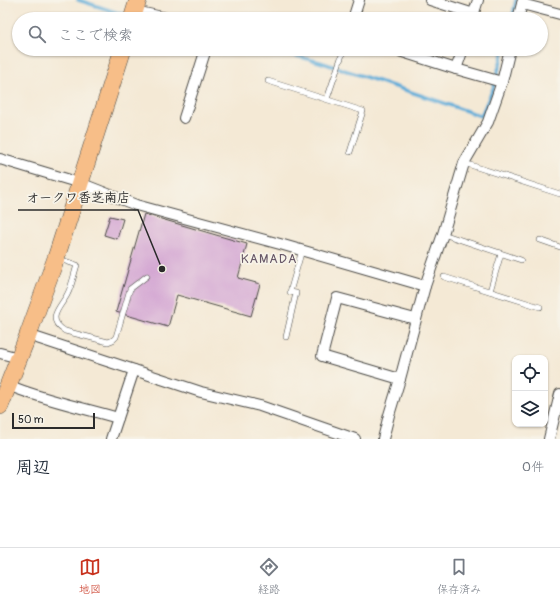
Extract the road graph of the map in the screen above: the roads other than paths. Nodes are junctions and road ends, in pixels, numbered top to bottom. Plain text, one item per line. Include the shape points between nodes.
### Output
1 (359, 0) edge
2 (430, 0) edge
3 (478, 0) edge
4 (522, 2) edge
5 (355, 12) edge
6 (460, 12) edge
7 (474, 12) edge
8 (520, 12) edge
9 (560, 14) edge
10 (120, 56) edge
11 (204, 56) edge
12 (342, 56) edge
13 (415, 56) edge
14 (461, 56) edge
15 (508, 56) edge
16 (456, 69) junction
17 (268, 81) dead end
18 (502, 82) junction
19 (327, 99) junction
20 (184, 118) dead end
21 (350, 152) dead end
22 (0, 159) edge
23 (464, 163) junction
24 (80, 183) junction
25 (560, 194) edge
26 (443, 234) junction
27 (540, 240) dead end
28 (560, 247) edge
29 (302, 250) junction
30 (501, 254) junction
31 (56, 258) junction
32 (521, 260) dead end
33 (146, 276) dead end
34 (444, 277) dead end
35 (425, 286) junction
36 (490, 291) junction
37 (540, 307) dead end
38 (415, 319) junction
39 (28, 335) junction
40 (286, 337) dead end
41 (0, 353) edge
42 (19, 358) junction
43 (134, 370) junction
44 (400, 378) junction
45 (8, 384) junction
46 (560, 394) edge
47 (0, 406) edge
48 (118, 418) junction
49 (111, 439) edge
50 (355, 439) edge
51 (383, 439) edge
52 (549, 439) edge

1 - 5 street
2 - 6 street
3 - 7 street
4 - 8 street
4 - 9 street
10 - 24 highway
11 - 20 street
12 - 19 lane
13 - 16 street
14 - 16 street
15 - 18 street
16 - 18 street
17 - 19 lane
18 - 23 street via 488,122
19 - 21 lane via 363,111
22 - 24 street
23 - 25 lane
23 - 26 street
24 - 29 street via 136,205
24 - 31 highway
26 - 30 lane
26 - 35 street
27 - 28 lane
29 - 35 street
29 - 40 lane via 290,292 296,293
30 - 32 lane
30 - 36 lane
31 - 33 lane via 77,265 67,294 55,317 56,323 65,330 108,342 116,337 130,289
31 - 39 highway
34 - 36 lane
35 - 38 street
36 - 37 lane
38 - 44 street
38 - 44 street via 337,298 322,356
39 - 42 highway
39 - 43 street
41 - 42 street
42 - 45 highway
43 - 48 street
43 - 50 street via 201,392 260,406
44 - 51 street
45 - 47 highway
45 - 48 street via 24,392
46 - 52 street
48 - 49 street

